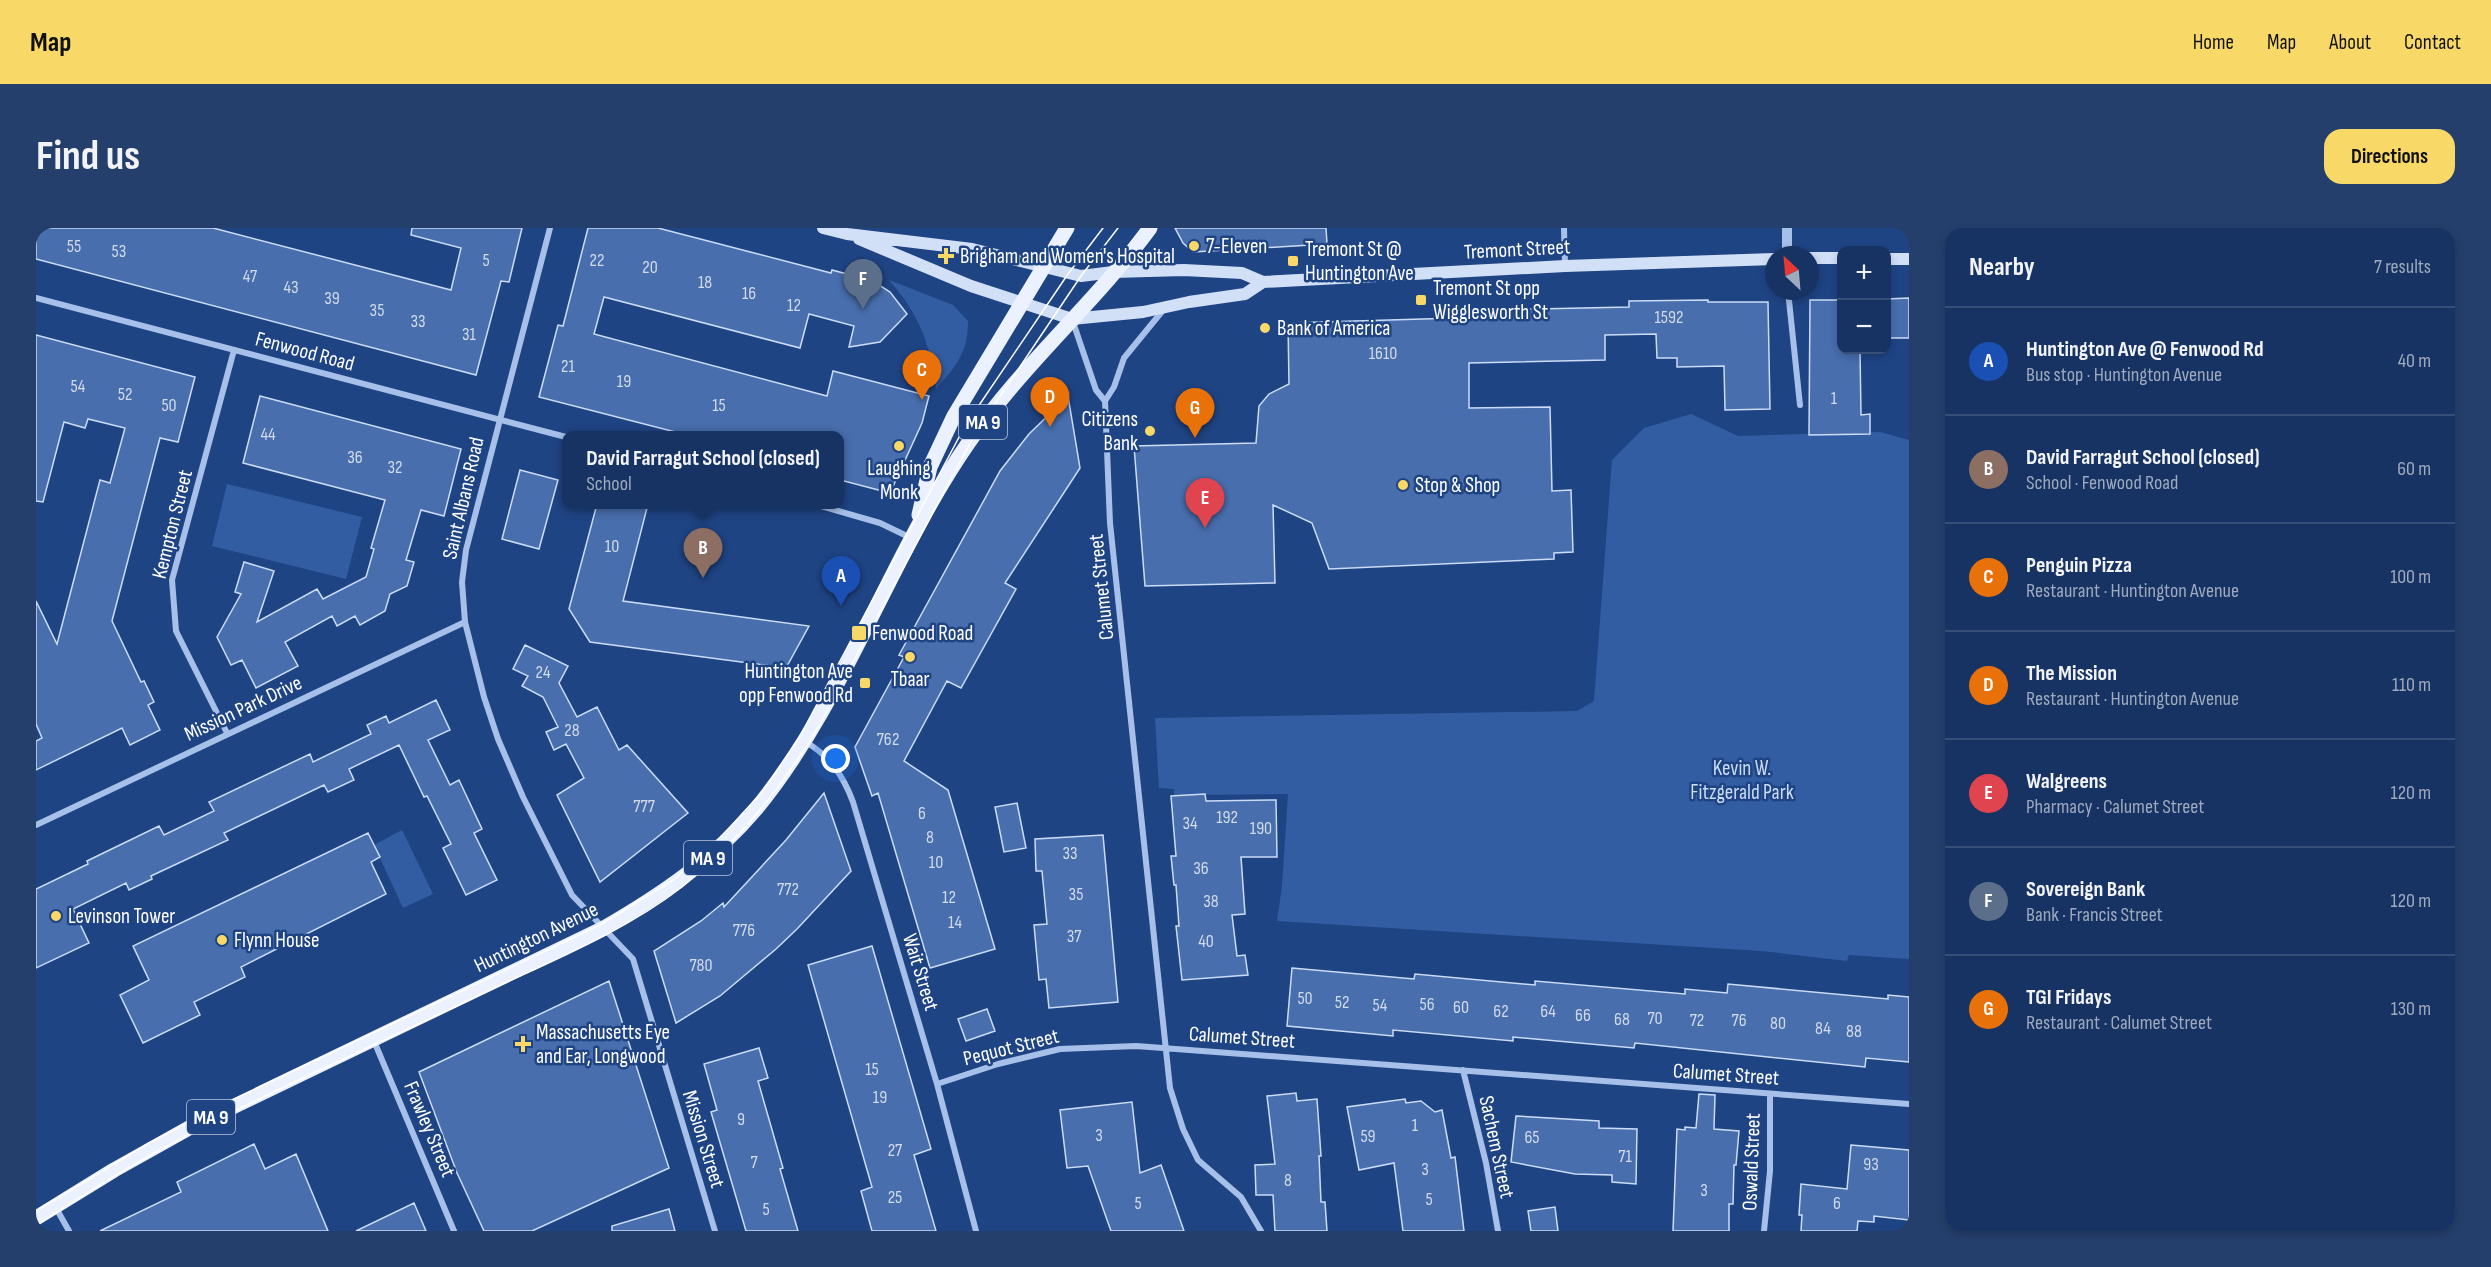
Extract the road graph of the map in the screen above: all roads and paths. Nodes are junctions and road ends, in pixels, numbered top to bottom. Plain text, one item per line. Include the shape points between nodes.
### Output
1 (550, 228) edge
2 (824, 228) edge
3 (1066, 228) edge
4 (1150, 228) edge
5 (1564, 228) edge
6 (1787, 228) edge
7 (847, 234) junction
8 (1787, 246) edge
9 (1819, 258) edge
10 (1837, 258) edge
11 (1765, 259) edge
12 (1891, 259) edge
13 (1909, 259) edge
14 (1043, 266) junction
15 (1565, 266) junction
16 (1113, 272) junction
17 (1263, 282) junction
18 (36, 298) edge
19 (1789, 300) edge
20 (1022, 301) junction
21 (1167, 306) junction
22 (1072, 319) junction
23 (234, 350) junction
24 (1105, 401) junction
25 (1800, 405) dead end
26 (498, 419) junction
27 (562, 436) edge
28 (831, 509) edge
29 (912, 538) junction
30 (465, 622) junction
31 (227, 733) junction
32 (804, 741) junction
33 (36, 825) edge
34 (604, 928) junction
35 (374, 1040) junction
36 (1165, 1047) junction
37 (1463, 1070) junction
38 (937, 1084) junction
39 (1770, 1094) junction
40 (1909, 1104) edge
41 (55, 1206) junction
42 (36, 1218) edge
43 (69, 1231) edge
44 (454, 1231) edge
45 (715, 1231) edge
46 (976, 1231) edge
47 (1261, 1231) edge
48 (1498, 1231) edge
49 (1764, 1231) edge

1 - 26 street, Saint Albans Road
2 - 7 main road
3 - 14 main road, Huntington Avenue / MA 9
4 - 16 main road, Huntington Avenue / MA 9
5 - 15 street
6 - 8 street
7 - 14 main road, Tremont Street via 972,249
7 - 20 main road via 960,282
9 - 10 main road
11 - 15 main road, Tremont Street
12 - 13 main road
14 - 16 main road, Tremont Street via 1081,276
14 - 20 main road, Huntington Avenue / MA 9
15 - 17 main road, Tremont Street
16 - 17 main road, Tremont Street via 1242,273
16 - 22 main road, Huntington Avenue / MA 9
17 - 21 main road, Tremont Street via 1245,294
18 - 23 street, Fenwood Road
19 - 25 street
20 - 22 main road
20 - 29 main road, Huntington Avenue / MA 9 via 954,416 930,467
21 - 22 main road, Tremont Street
21 - 24 street via 1124,358
22 - 24 street, Calumet Street via 1096,390
22 - 29 main road, Huntington Avenue / MA 9 via 976,432
23 - 26 street, Fenwood Road
23 - 31 street, Kempton Street via 172,580 176,631
24 - 36 street, Calumet Street via 1110,523
26 - 27 street, Fenwood Road
26 - 30 street, Saint Albans Road via 466,550 462,582
28 - 29 street via 880,523
29 - 32 main road, Huntington Avenue / MA 9
30 - 31 street, Mission Park Drive
30 - 34 street, Saint Albans Road via 484,697 515,778 572,895
31 - 33 street, Mission Park Drive
32 - 34 main road, Huntington Avenue / MA 9 via 755,810 708,858 658,897
32 - 38 street, Wait Street via 837,768 849,792
34 - 35 main road, Huntington Avenue / MA 9
34 - 45 street, Mission Street via 633,959
35 - 41 main road, Huntington Avenue / MA 9 via 189,1128
35 - 44 street, Frawley Street
36 - 37 street, Calumet Street
36 - 38 street, Pequot Street via 1060,1049
36 - 47 street via 1170,1088 1198,1160 1241,1197
37 - 39 street, Calumet Street
37 - 48 street, Sachem Street
38 - 46 street, Wait Street
39 - 40 street, Calumet Street
39 - 49 street, Oswald Street via 1770,1171
41 - 42 main road, Huntington Avenue / MA 9
41 - 43 street

